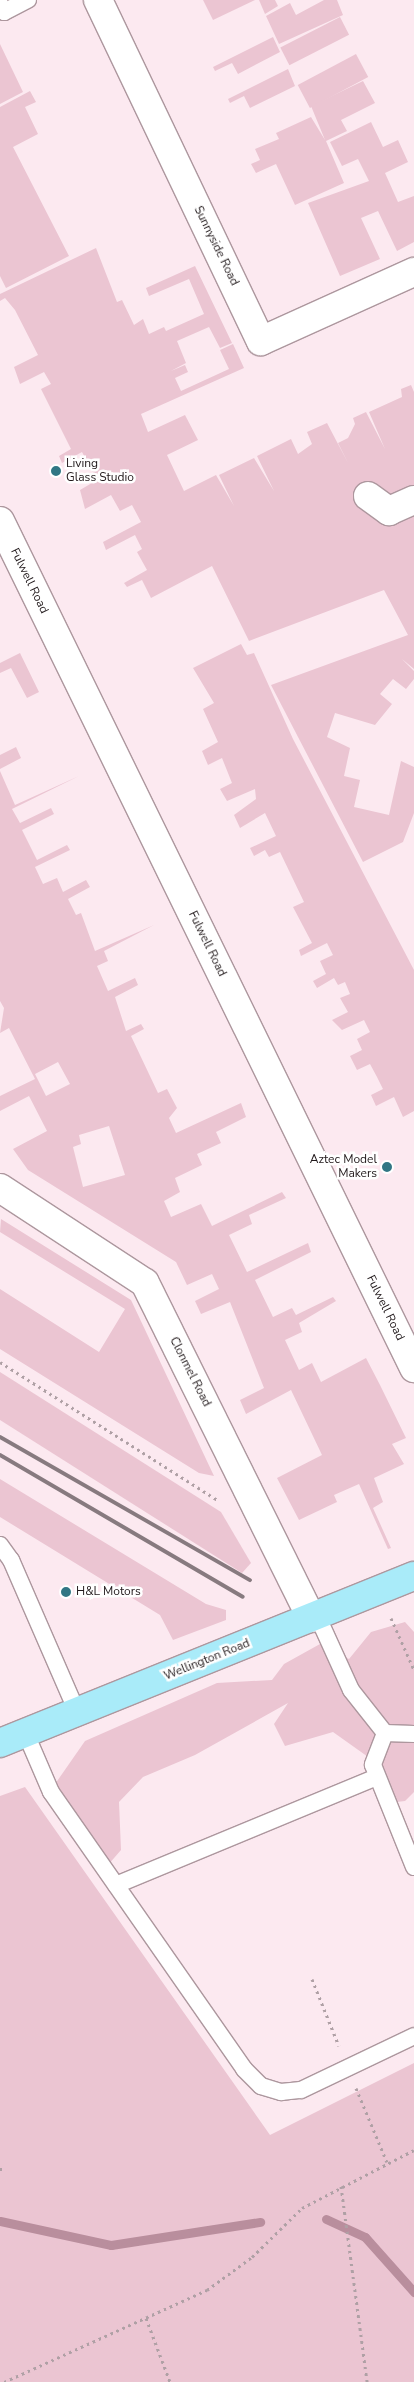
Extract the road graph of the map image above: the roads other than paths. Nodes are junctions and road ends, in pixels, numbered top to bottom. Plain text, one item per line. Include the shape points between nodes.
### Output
1 (28, 0) edge
2 (98, 0) edge
3 (0, 4) edge
4 (414, 272) edge
5 (368, 496) dead end
6 (414, 500) edge
7 (0, 521) edge
8 (0, 1188) edge
9 (414, 1368) edge
10 (0, 1545) edge
11 (414, 1576) edge
12 (314, 1616) junction
13 (77, 1712) junction
14 (385, 1733) junction
15 (26, 1734) junction
16 (414, 1734) edge
17 (0, 1744) edge
18 (377, 1777) junction
19 (414, 1867) edge
20 (116, 1885) junction
21 (414, 2036) edge

1 - 3 lane via 4,12
2 - 4 street, Sunnyside Road via 261,341
5 - 6 street via 389,510
7 - 9 street, Fulwell Road
8 - 12 street, Clonmel Road via 145,1283
10 - 13 lane via 12,1560
11 - 12 main road, Wellington Road
12 - 13 main road, Wellington Road
12 - 14 lane via 351,1690
13 - 15 main road, Wellington Road
14 - 16 lane
14 - 18 lane via 374,1764
15 - 17 main road, Wellington Road
15 - 20 lane via 51,1792
18 - 19 lane
18 - 20 lane
20 - 21 lane via 244,2069 261,2086 281,2092 301,2090

